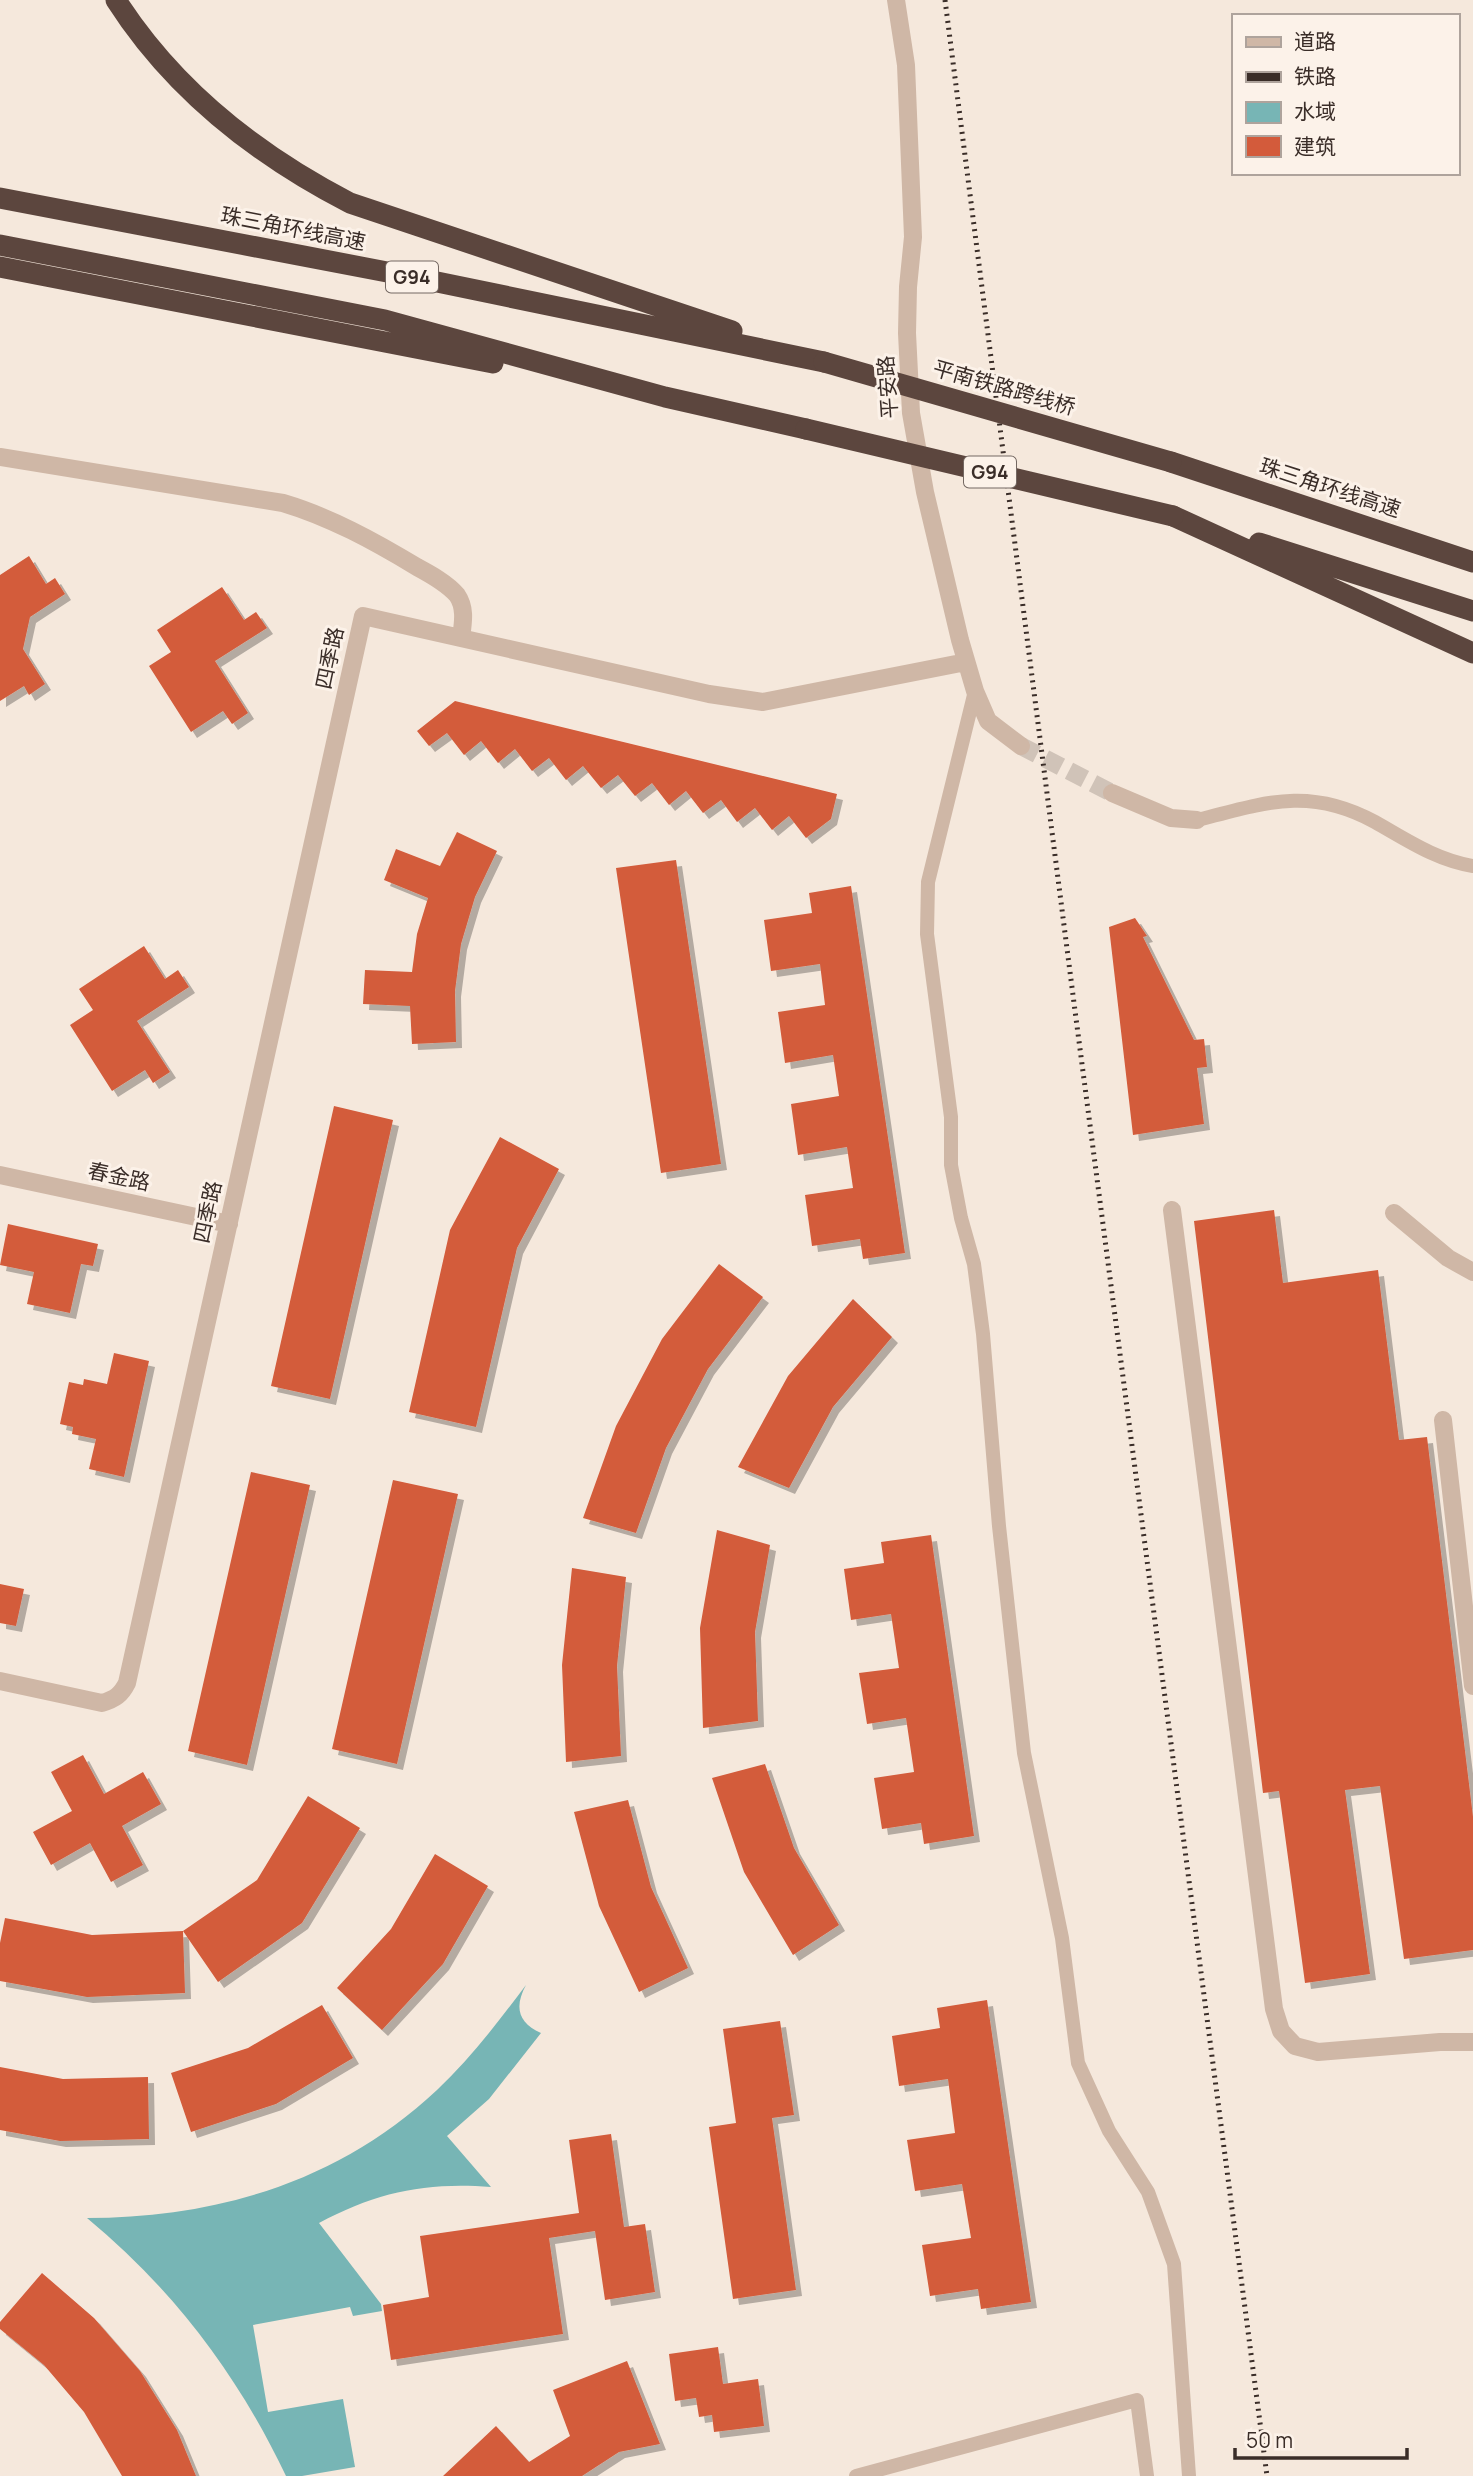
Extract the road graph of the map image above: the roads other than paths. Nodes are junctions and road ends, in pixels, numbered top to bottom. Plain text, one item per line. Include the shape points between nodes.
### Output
1 (116, 0) edge
2 (895, 0) edge
3 (0, 198) edge
4 (0, 246) edge
5 (0, 267) edge
6 (824, 362) junction
7 (665, 397) junction
8 (0, 457) edge
9 (1171, 462) joint
10 (1174, 516) junction
11 (1473, 562) edge
12 (1473, 611) edge
13 (461, 638) junction
14 (1473, 653) edge
15 (966, 662) junction
16 (975, 691) junction
17 (1021, 746) tunnel mouth
18 (1112, 793) tunnel mouth
19 (1197, 820) joint
20 (1473, 866) edge
21 (0, 1175) edge
22 (1172, 1210) dead end
23 (1395, 1213) dead end
24 (229, 1224) junction
25 (1473, 1272) edge
26 (1443, 1420) dead end
27 (0, 1681) edge
28 (1473, 1686) edge
29 (1473, 2042) edge
30 (856, 2476) edge
31 (1147, 2476) edge
32 (1189, 2476) edge

1 - 6 highway via 148,44 204,104 276,161 331,194
2 - 15 street, 平安路 via 906,65 913,237 907,333 911,413
3 - 6 highway, 珠三角环线高速 / G94
4 - 7 highway, G94 via 385,320
5 - 7 highway
6 - 9 highway, 平南铁路跨线桥 / G94, bridge
7 - 10 highway, G94, bridge
8 - 13 street via 284,503 313,512 387,549 456,595 463,609
9 - 11 highway, 珠三角环线高速 / G94
10 - 12 highway, G94
10 - 14 highway
13 - 15 street via 763,702
13 - 24 street, 四季路 via 363,616
15 - 16 street, 平安路
16 - 17 street, 平安路 via 988,721
16 - 32 lane via 928,882 927,934 951,1117 951,1165 982,1322 1024,1753 1062,1938 1078,2063 1109,2131 1148,2192 1174,2264
18 - 19 street via 1171,818
19 - 20 lane via 1288,799 1317,802 1352,811 1426,852
21 - 24 street, 春金路
22 - 29 street via 1274,2009 1281,2031 1295,2046 1318,2052
23 - 25 street via 1448,1258
24 - 27 street, 四季路 via 127,1683 121,1694 102,1703
26 - 28 street
30 - 31 lane via 1138,2400

